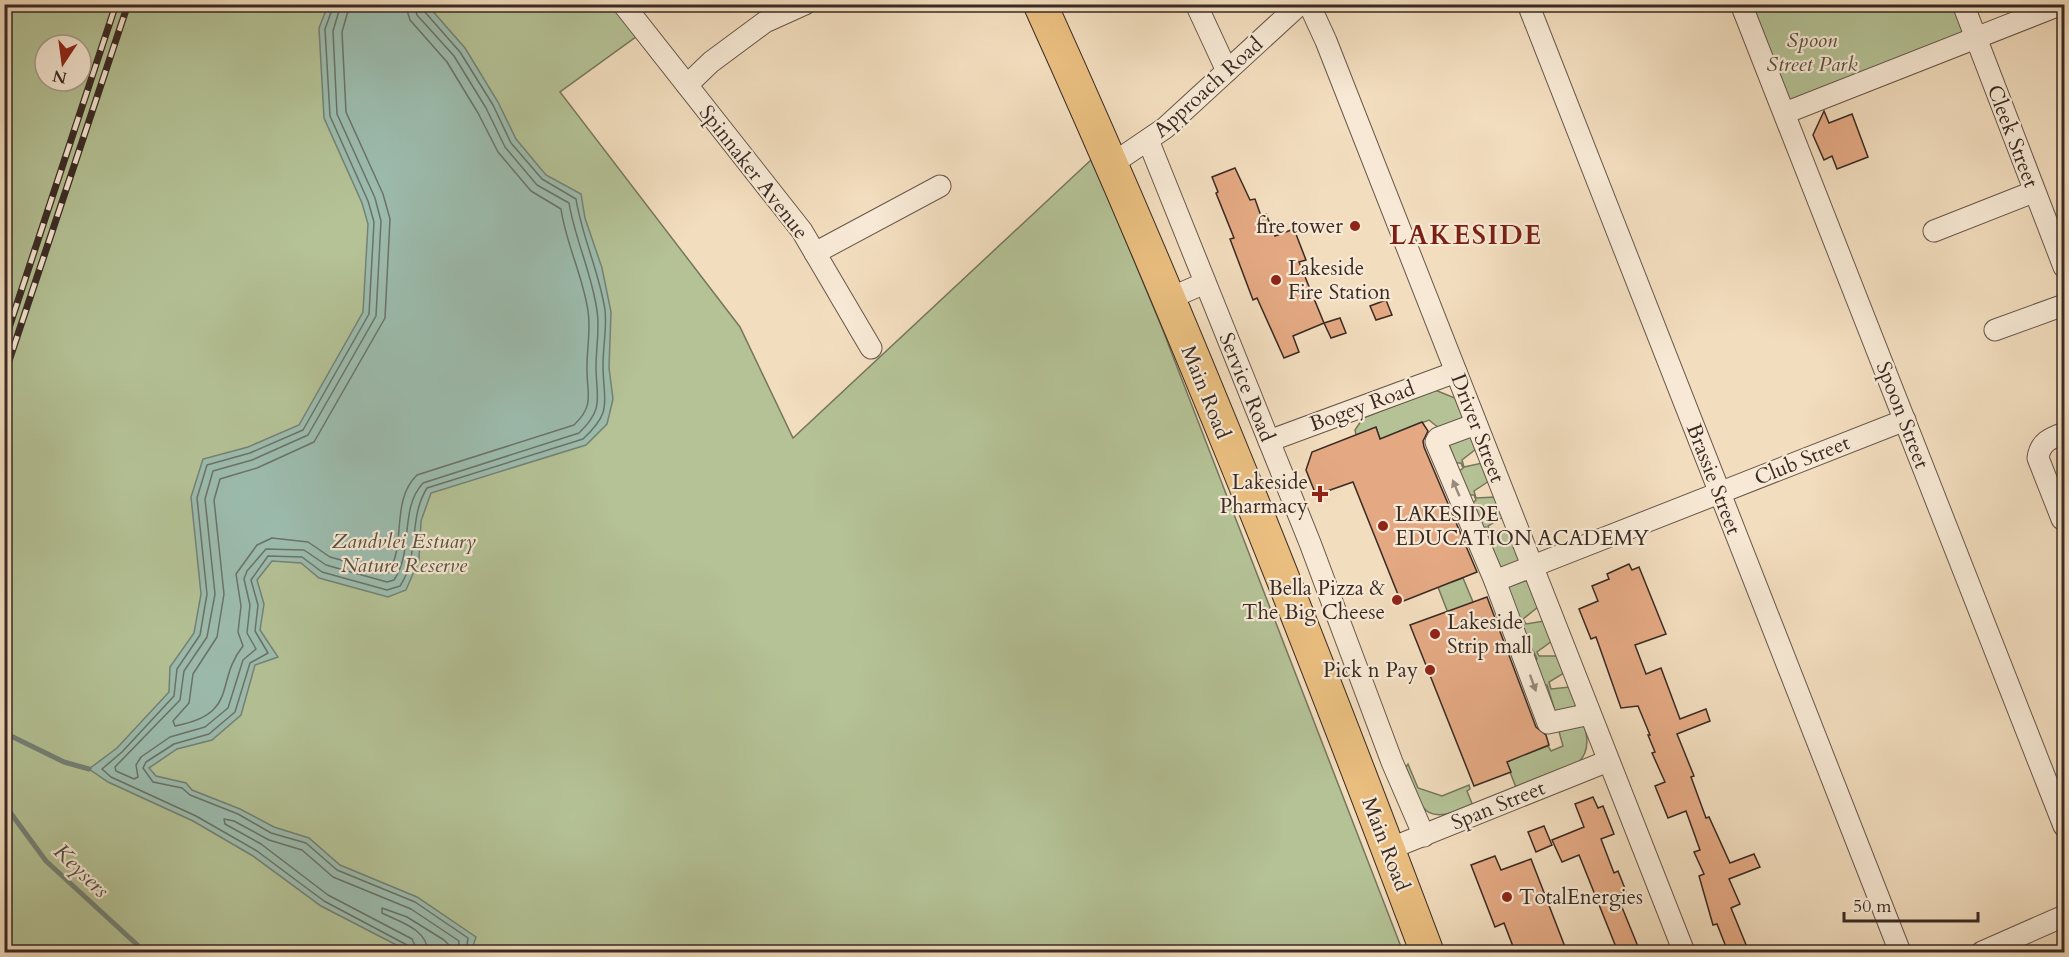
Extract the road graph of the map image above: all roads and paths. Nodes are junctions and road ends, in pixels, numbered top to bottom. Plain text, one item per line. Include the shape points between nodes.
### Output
1 (623, 4) edge
2 (805, 4) edge
3 (1040, 4) edge
4 (1196, 4) edge
5 (1300, 4) edge
6 (1309, 4) edge
7 (1528, 4) edge
8 (1742, 4) edge
9 (1963, 4) edge
10 (2062, 4) edge
11 (1976, 38) junction
12 (1227, 71) junction
13 (687, 85) junction
14 (1785, 113) junction
15 (1148, 140) junction
16 (1112, 164) junction
17 (940, 186) dead end
18 (2033, 192) junction
19 (2056, 221) edge
20 (1934, 231) dead end
21 (815, 253) junction
22 (2064, 267) edge
23 (1205, 283) junction
24 (1168, 299) junction
25 (2064, 305) edge
26 (1995, 330) dead end
27 (872, 348) dead end
28 (1456, 372) junction
29 (1905, 420) junction
30 (1476, 424) junction
31 (2064, 433) edge
32 (1269, 441) junction
33 (1720, 492) junction
34 (2062, 519) dead end
35 (1532, 567) junction
36 (1501, 578) junction
37 (1590, 714) junction
38 (1608, 761) junction
39 (2064, 826) edge
40 (1424, 836) junction
41 (1389, 849) junction
42 (2064, 916) edge
43 (1427, 952) edge
44 (1684, 952) edge
45 (1900, 952) edge
46 (1982, 952) edge

1 - 13 street, Spinnaker Avenue
2 - 13 street via 765,22
3 - 16 main road, Main Road
4 - 12 street
5 - 12 street, Approach Road
6 - 28 street, Driver Street
7 - 33 street, Brassie Street
8 - 14 street, Spoon Street
9 - 11 street, Cleek Street
10 - 11 street
11 - 14 street
11 - 18 street, Cleek Street
12 - 15 street, Approach Road
13 - 21 street, Spinnaker Avenue
14 - 29 street, Spoon Street
15 - 16 street, Approach Road
15 - 23 street, Service Road
16 - 24 main road, Main Road
17 - 21 street
18 - 19 street, Cleek Street
18 - 20 street
19 - 22 street, Cleek Street
21 - 27 street, Spinnaker Avenue
23 - 24 street
23 - 32 street, Service Road
24 - 41 main road, Main Road
25 - 26 street
28 - 30 street, Driver Street
28 - 32 street, Bogey Road
29 - 33 street, Club Street
29 - 39 street, Spoon Street
30 - 35 street, Driver Street
36 -> 30 street via 1436,442
31 - 34 street via 2048,440 2039,450 2038,458
32 - 40 street, Service Road
33 - 35 street, Club Street
33 - 45 street, Brassie Street
35 - 36 street, Club Street
35 - 37 street, Driver Street
36 -> 37 street via 1547,721 1550,724
37 - 38 street, Driver Street
38 - 40 street, Span Street
38 - 44 street, Driver Street
40 - 41 street, Span Street
41 - 43 main road, Main Road
42 - 46 street

